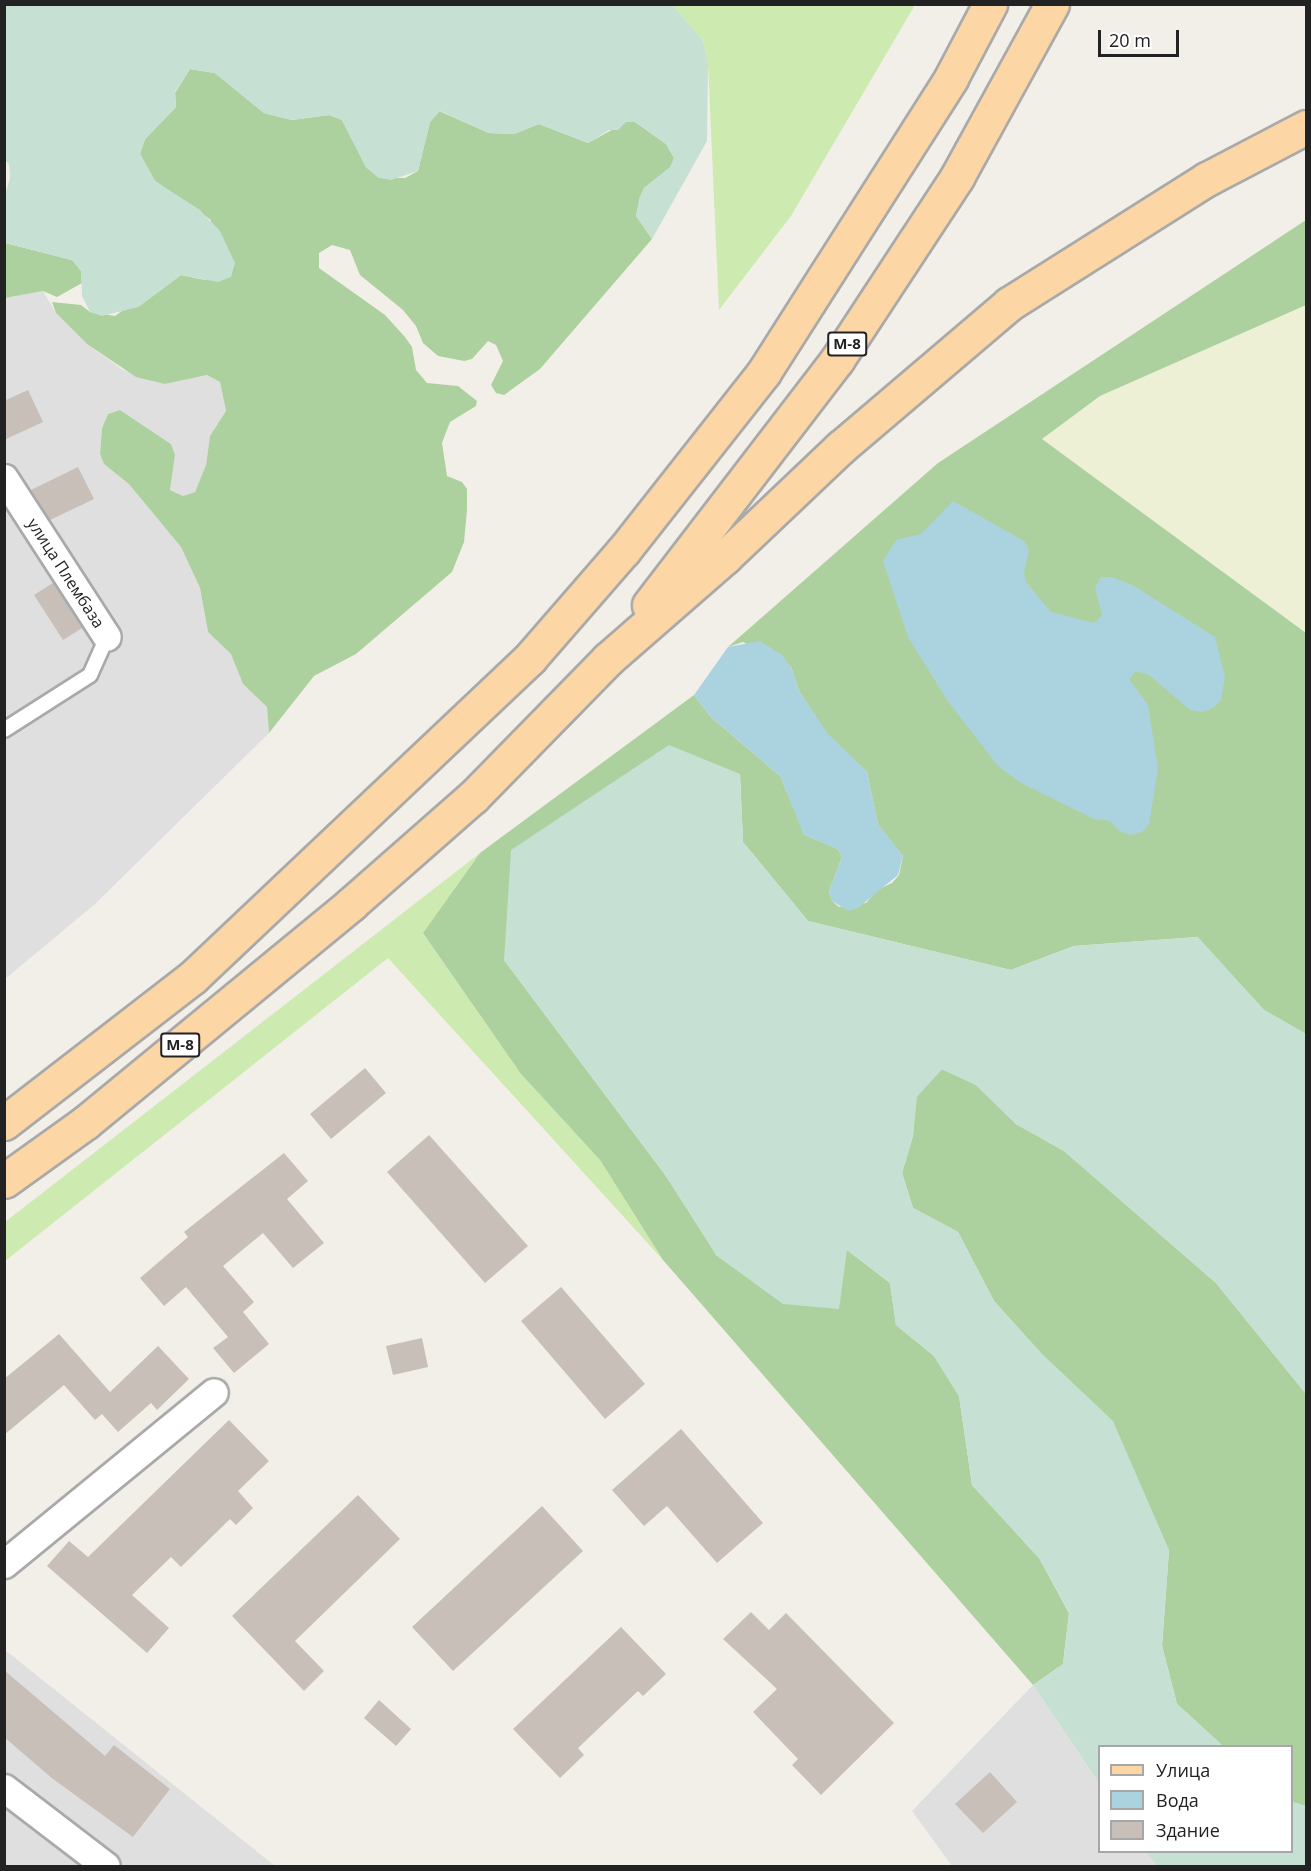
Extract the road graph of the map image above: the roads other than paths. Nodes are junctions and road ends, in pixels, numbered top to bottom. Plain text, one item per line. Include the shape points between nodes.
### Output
1 (990, 4) edge
2 (1052, 4) edge
3 (1306, 127) edge
4 (4, 478) edge
5 (107, 637) joint
6 (608, 659) junction
7 (4, 730) edge
8 (4, 1123) edge
9 (4, 1181) edge
10 (214, 1392) dead end
11 (4, 1564) edge
12 (4, 1788) edge
13 (106, 1866) edge

1 - 8 main road, М-8 via 951,78 764,372 577,604 459,729 193,977
2 - 6 main road, М-8 via 957,177 837,360
3 - 6 main road via 1207,179 1009,304 841,447 725,557
4 - 5 street, улица Плембаза
5 - 7 lane via 90,675
6 - 9 main road, М-8 via 473,797 351,904 86,1122
10 - 11 street
12 - 13 street

